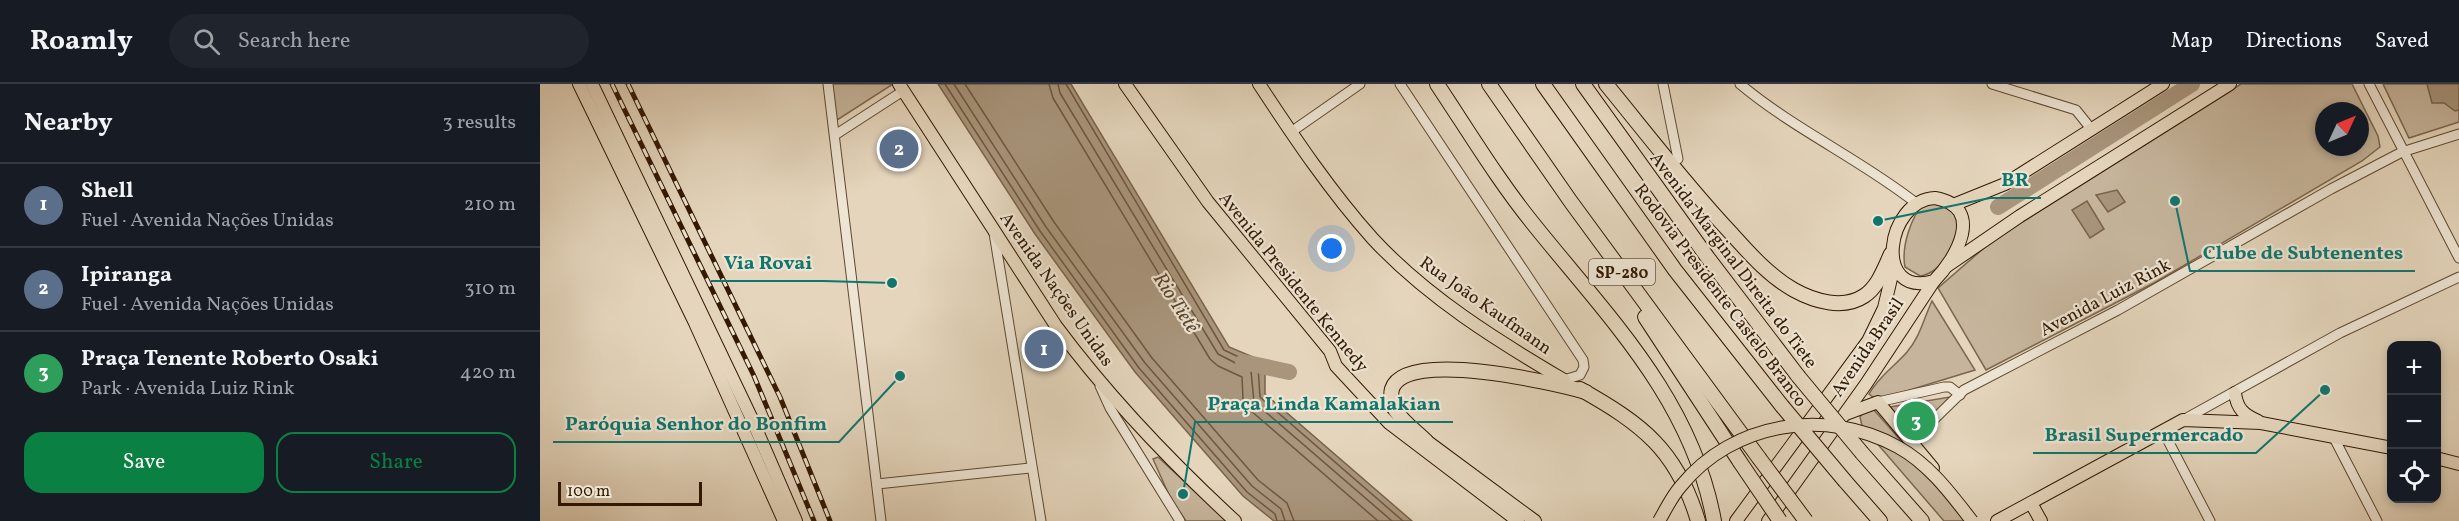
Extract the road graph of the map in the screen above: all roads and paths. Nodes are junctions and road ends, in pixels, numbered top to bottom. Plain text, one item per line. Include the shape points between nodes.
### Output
1 (579, 84) edge
2 (592, 84) edge
3 (828, 84) edge
4 (1125, 84) edge
5 (1259, 84) edge
6 (1360, 84) edge
7 (1400, 84) edge
8 (1437, 84) edge
9 (1489, 84) edge
10 (1544, 84) edge
11 (1583, 84) edge
12 (1606, 84) edge
13 (1663, 84) edge
14 (1740, 84) edge
15 (1992, 84) edge
16 (2163, 84) edge
17 (2230, 84) edge
18 (2369, 84) edge
19 (901, 88) edge
20 (2092, 130) junction
21 (1291, 132) junction
22 (2459, 134) edge
23 (835, 135) junction
24 (2402, 152) junction
25 (1678, 159) dead end
26 (1916, 202) junction
27 (1953, 205) junction
28 (993, 231) junction
29 (2459, 258) edge
30 (1893, 260) junction
31 (1947, 266) junction
32 (2459, 276) edge
33 (1627, 279) junction
34 (1934, 281) junction
35 (1330, 351) junction
36 (1564, 380) junction
37 (1098, 381) junction
38 (1586, 392) junction
39 (2235, 393) junction
40 (1960, 395) junction
41 (1878, 402) junction
42 (1844, 415) junction
43 (2183, 420) junction
44 (2261, 423) junction
45 (2163, 431) junction
46 (2333, 436) junction
47 (1426, 441) junction
48 (1914, 446) junction
49 (2387, 447) edge
50 (2441, 459) edge
51 (2459, 464) edge
52 (1030, 468) junction
53 (876, 484) junction
54 (2031, 503) junction
55 (784, 521) edge
56 (796, 521) edge
57 (881, 521) edge
58 (1041, 521) edge
59 (1180, 521) edge
60 (1235, 521) edge
61 (1518, 521) edge
62 (1536, 521) edge
63 (1659, 521) edge
64 (1698, 521) edge
65 (1714, 521) edge
66 (1736, 521) edge
67 (1768, 521) edge
68 (1780, 521) edge
69 (1806, 521) edge
70 (1880, 521) edge
71 (1922, 521) edge
72 (1972, 521) edge
73 (1979, 521) edge
74 (1997, 521) edge
75 (2041, 521) edge
76 (2210, 521) edge
77 (2377, 521) edge

1 - 55 main road via 695,324
2 - 56 main road via 751,417
3 - 23 street
4 - 35 main road, Avenida Presidente Kennedy via 1208,202
5 - 21 main road, Rua João Kaufmann
6 - 21 street
7 - 36 street via 1583,360 1582,374
8 - 65 highway via 1533,225 1635,350 1666,396 1692,443
9 - 33 highway, SP-280
10 - 70 highway, Rodovia Presidente Castelo Branco / SP-280, bridge via 1675,270 1782,406
11 - 71 highway, Avenida Marginal Direita do Tiete, bridge via 1798,376
12 - 30 highway via 1690,189 1765,269 1794,290 1823,301 1857,300 1877,283
13 - 25 street
14 - 26 street via 1770,108
15 - 20 street via 2076,110
16 - 20 main road
17 - 31 main road, Avenida Brasil
18 - 24 street
19 - 23 street
19 - 28 main road, Avenida Nações Unidas
20 - 27 main road via 1989,192
21 - 36 main road, Rua João Kaufmann via 1350,212 1392,257 1442,300
22 - 24 street, Avenida Luiz Rink
23 - 53 street
24 - 29 street
24 - 40 street, Avenida Luiz Rink
26 - 27 main road via 1935,198
26 - 30 main road, Avenida Brasil via 1899,227
27 - 31 main road, Avenida Brasil via 1962,217 1964,231
28 - 37 main road, Avenida Nações Unidas
28 - 52 street
30 - 34 main road, Avenida Brasil via 1908,280
30 - 66 main road, Avenida Brasil via 1884,308 1868,341
31 - 34 main road, Avenida Brasil
32 - 39 street via 2340,333
33 - 68 highway, bridge via 1627,291
33 - 69 highway, SP-280, bridge
34 - 42 main road, Avenida Brasil
35 - 47 main road via 1394,417
35 - 61 main road, Avenida Presidente Kennedy via 1336,366 1389,423
36 - 38 highway
37 - 59 street via 1110,408
37 - 60 main road, Avenida Nações Unidas
38 - 47 highway via 1504,375 1436,369 1413,371 1400,378 1391,394 1396,411
38 - 64 highway via 1665,450 1683,479
39 - 43 street
39 - 44 main road via 2245,416
40 - 41 street via 1944,387
40 - 48 street, Avenida Luiz Rink via 1928,424
41 - 42 main road
41 - 48 main road
42 - 67 main road, Avenida Brasil
43 - 44 main road
43 - 45 main road
44 - 46 main road
45 - 54 main road
45 - 76 street
46 - 49 main road
46 - 77 street
47 - 62 main road
48 - 73 main road
50 - 51 main road
52 - 53 street
52 - 58 street
53 - 57 street
54 - 74 main road
54 - 75 main road
63 - 72 main road, bridge via 1683,483 1707,460 1732,445 1771,429 1821,424 1852,428 1898,447 1931,472

